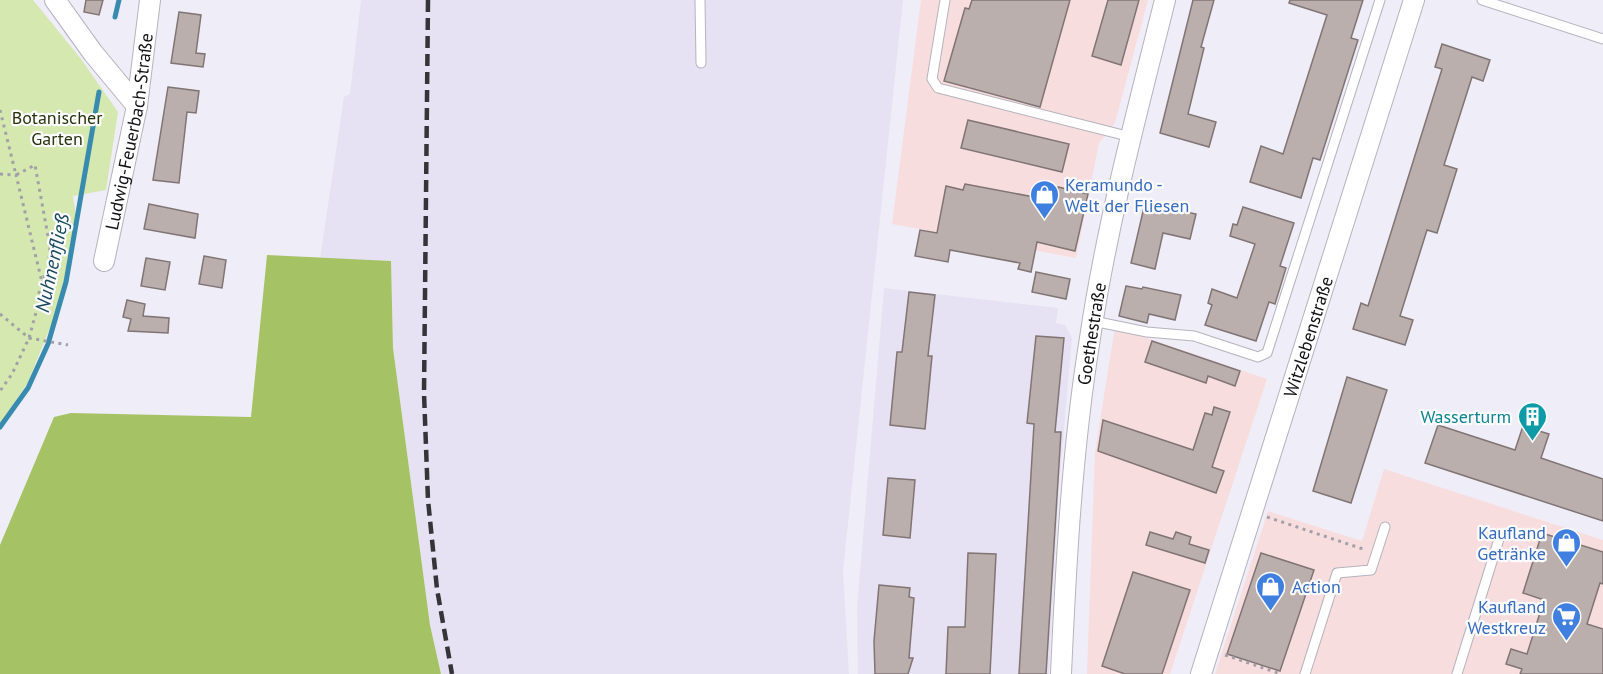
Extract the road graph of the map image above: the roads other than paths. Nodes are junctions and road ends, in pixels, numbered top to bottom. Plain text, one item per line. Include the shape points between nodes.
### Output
1 (55, 0) edge
2 (150, 0) edge
3 (700, 0) edge
4 (945, 0) edge
5 (1165, 0) edge
6 (1380, 0) edge
7 (1414, 0) edge
8 (1482, 0) edge
9 (1603, 39) edge
10 (701, 63) dead end
11 (137, 106) junction
12 (1131, 137) junction
13 (104, 261) dead end
14 (1093, 321) junction
15 (1385, 527) dead end
16 (1499, 539) dead end
17 (1061, 674) edge
18 (1201, 674) edge
19 (1305, 674) edge
20 (1457, 674) edge

1 - 11 street
2 - 11 street, Ludwig-Feuerbach-Straße
3 - 10 lane
4 - 12 lane via 932,79 938,88
5 - 12 street, Goethestraße
6 - 14 lane via 1267,353 1258,357 1194,336
7 - 18 street, Witzlebenstraße
8 - 9 lane
11 - 13 street, Ludwig-Feuerbach-Straße
12 - 14 street, Goethestraße
14 - 17 street, Goethestraße via 1068,533
15 - 19 lane via 1371,570 1337,573
16 - 20 lane

